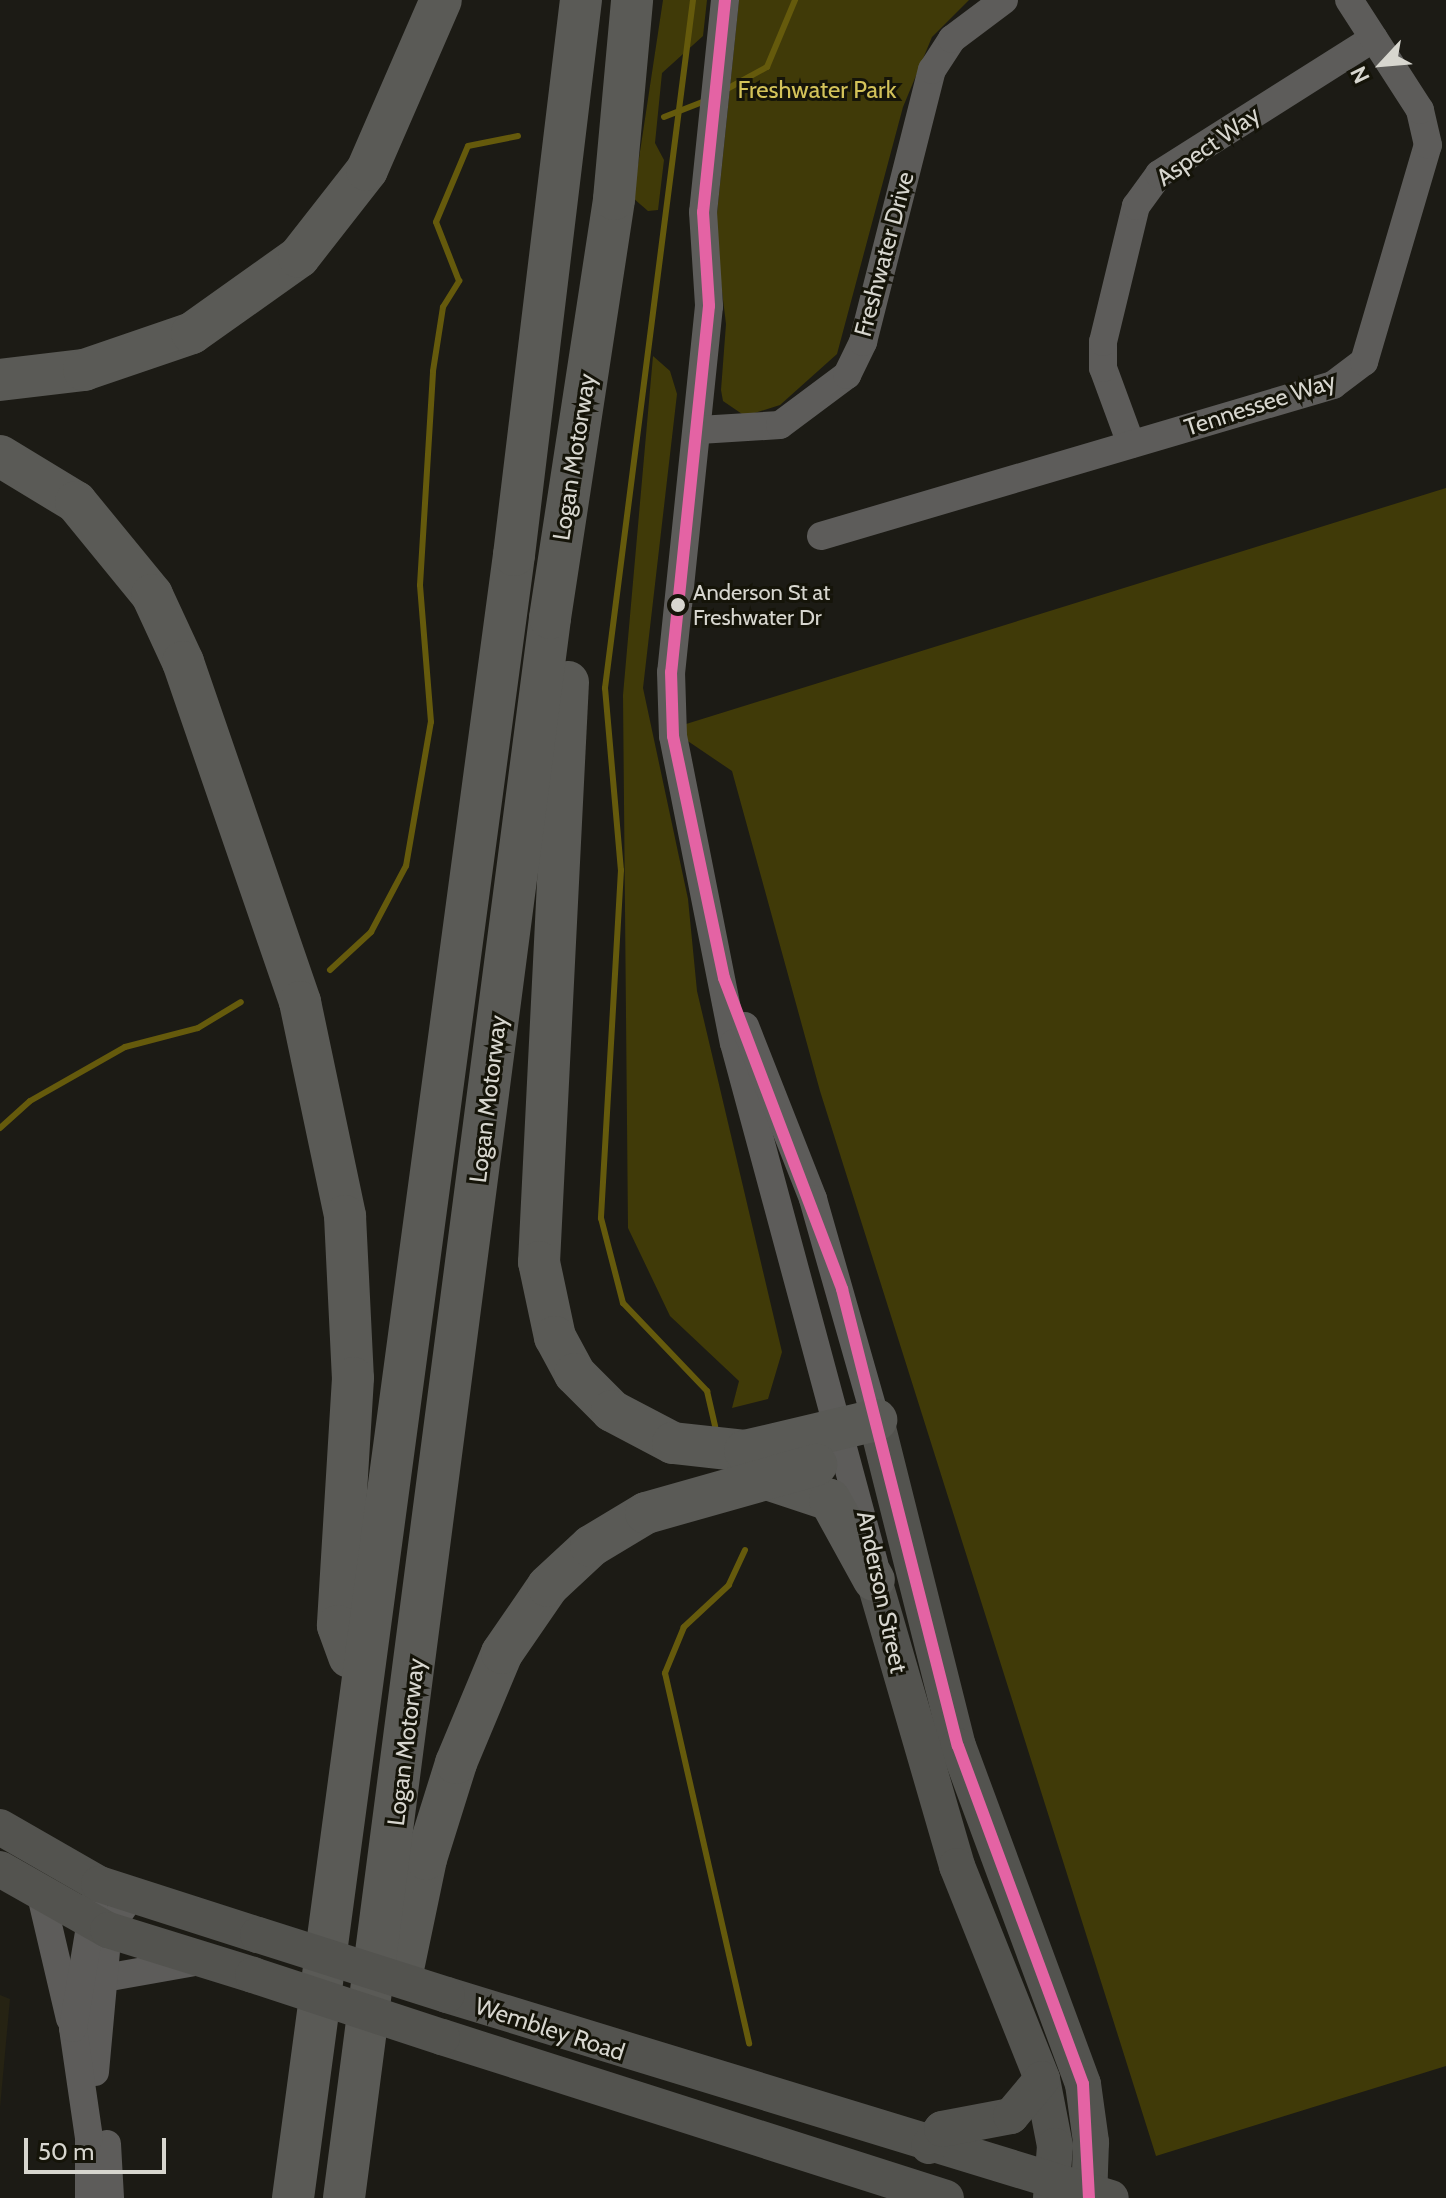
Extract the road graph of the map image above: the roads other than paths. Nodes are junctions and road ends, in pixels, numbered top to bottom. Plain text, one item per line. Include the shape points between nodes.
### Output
1 (441, 0) edge
2 (581, 0) edge
3 (632, 0) edge
4 (1004, 0) edge
5 (1349, 0) edge
6 (724, 13) edge
7 (1374, 38) junction
8 (0, 380) edge
9 (699, 430) junction
10 (1131, 444) junction
11 (0, 456) edge
12 (821, 536) dead end
13 (550, 618) junction
14 (863, 1438) junction
15 (762, 1478) junction
16 (874, 1580) junction
17 (358, 1684) junction
18 (0, 1827) edge
19 (0, 1869) edge
20 (114, 1890) junction
21 (40, 1891) junction
22 (99, 1924) junction
23 (207, 1960) junction
24 (99, 1979) junction
25 (73, 2028) junction
26 (1042, 2079) junction
27 (929, 2146) junction
28 (1052, 2190) edge
29 (1097, 2195) edge
30 (89, 2198) edge
31 (110, 2198) edge
32 (293, 2198) edge
33 (344, 2198) edge
34 (371, 2198) edge
35 (946, 2198) edge

1 - 8 highway via 367,170 299,257 192,333 84,370
2 - 17 highway, Logan Motorway via 514,555
3 - 13 highway, Logan Motorway via 614,199
4 - 9 street, Freshwater Drive via 952,39 932,70 863,342 847,375 780,425
5 - 7 street, Tennessee Way
6 - 9 street, Anderson Street via 710,142
7 - 10 street, Aspect Way via 1159,174 1136,206 1103,342 1103,368
7 - 10 street, Tennessee Way via 1420,110 1428,145 1364,362 1333,385
9 - 14 street, Anderson Street via 672,704 734,1043
10 - 12 street, Tennessee Way
11 - 17 highway via 76,502 152,595 183,662 300,1002 345,1216 353,1378 338,1626
13 - 14 highway via 569,657 539,1262 555,1337 575,1374 612,1411 673,1443 745,1451
13 - 33 highway, Logan Motorway
14 - 15 highway
14 - 16 street, Anderson Street
14 - 29 main road, Anderson Street via 958,1746 1083,2084
15 - 16 highway via 830,1500
15 - 34 highway via 673,1501 610,1533 548,1586 502,1653 426,1859
16 - 26 main road, Anderson Street via 957,1866
17 - 32 highway, Logan Motorway
18 - 20 main road, Wembley Road
19 - 21 main road, Wembley Road
20 - 22 street
20 - 27 main road, Wembley Road, bridge
21 - 22 main road, Wembley Road
21 - 25 street
22 - 23 main road, Wembley Road
22 - 24 street
22 - 25 street
23 - 24 street
23 - 35 main road, Wembley Road, bridge
24 - 31 street via 92,2050
25 - 30 street via 89,2138
26 - 27 main road via 1011,2116 942,2129
26 - 28 main road, Anderson Street
27 - 28 main road, Wembley Road
28 - 29 main road, Wembley Road

